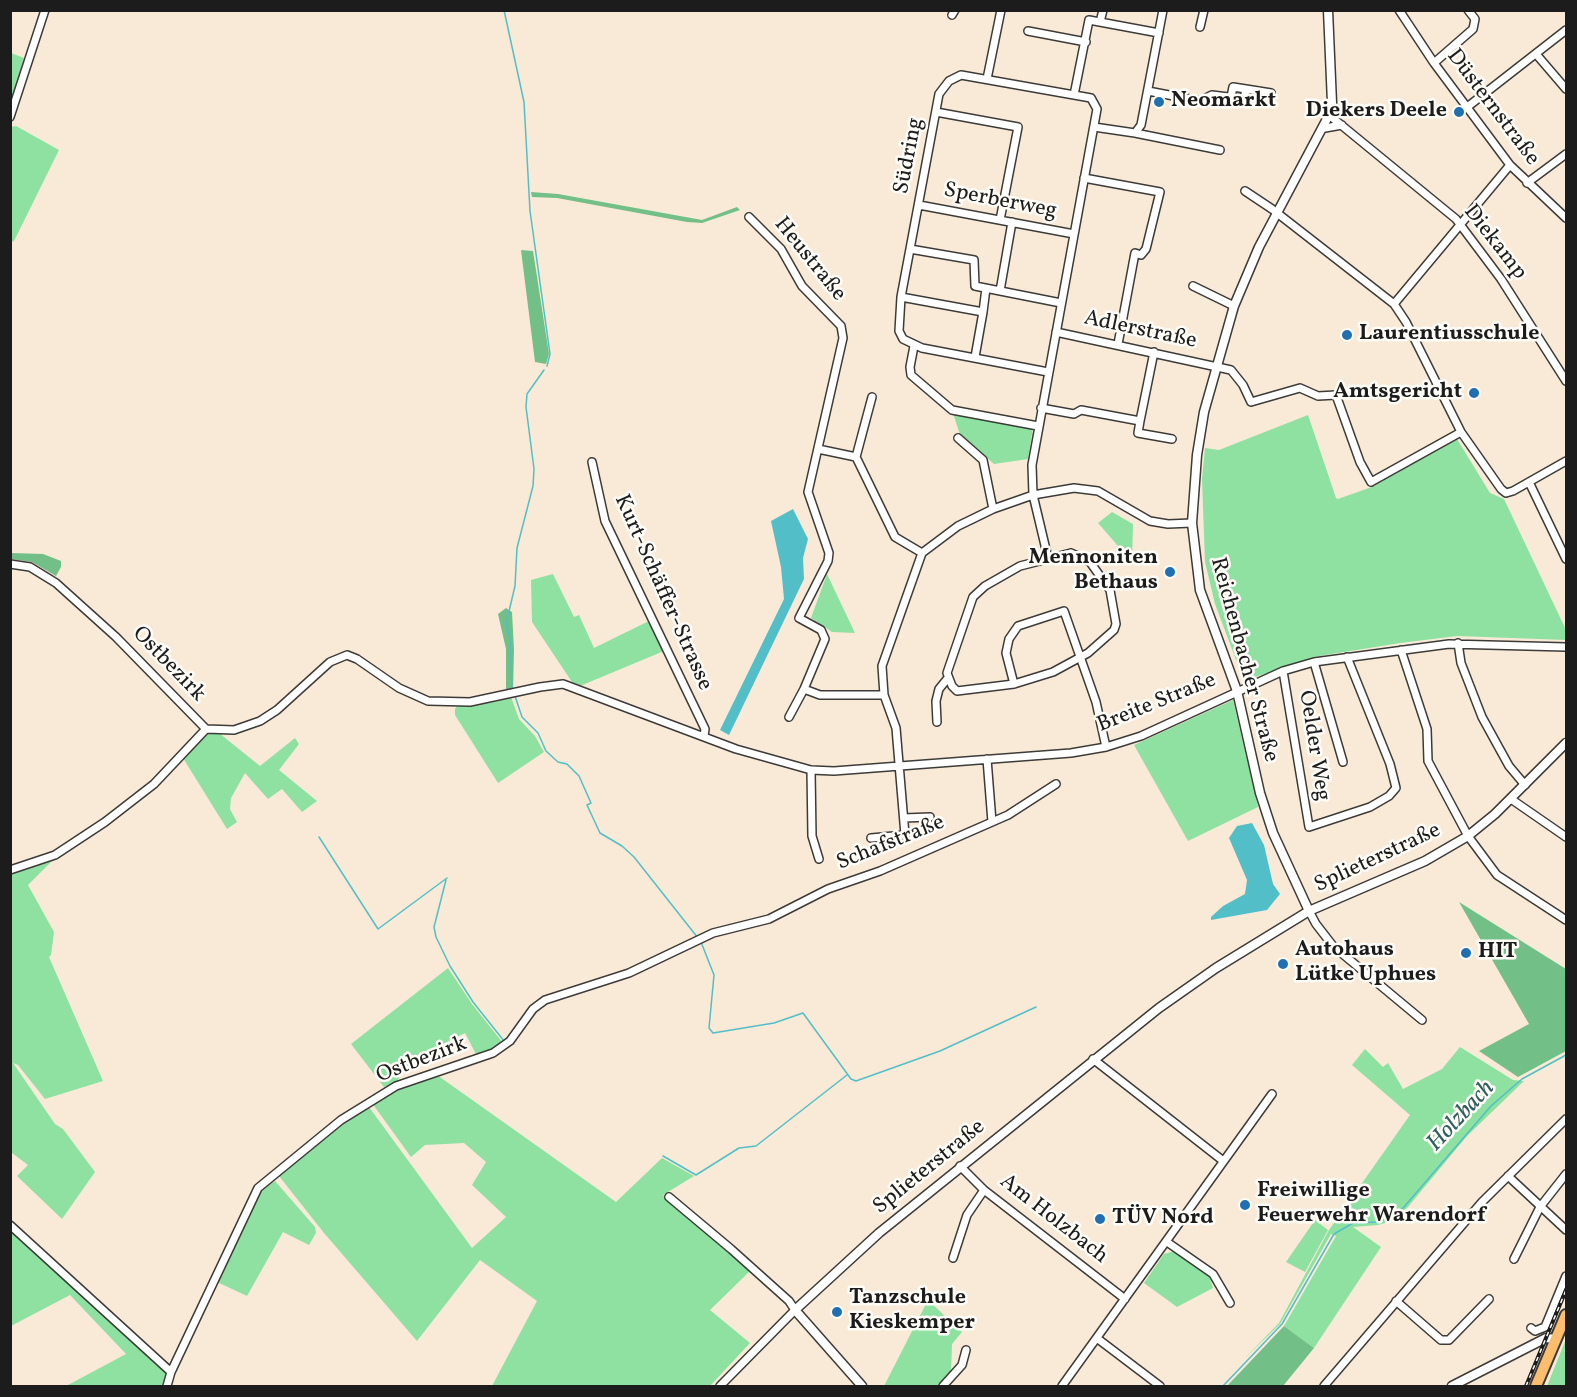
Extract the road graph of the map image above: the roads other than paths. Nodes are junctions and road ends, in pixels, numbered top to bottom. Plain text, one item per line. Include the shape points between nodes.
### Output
1 (45, 10) edge
2 (1001, 10) edge
3 (1103, 10) edge
4 (1163, 10) edge
5 (1203, 10) edge
6 (1328, 10) edge
7 (1399, 10) edge
8 (1468, 10) edge
9 (1100, 22) junction
10 (1200, 27) dead end
11 (1566, 30) edge
12 (1028, 31) dead end
13 (1159, 33) junction
14 (1086, 42) junction
15 (1536, 54) junction
16 (1434, 63) junction
17 (987, 79) junction
18 (1566, 89) edge
19 (1149, 91) junction
20 (1271, 93) dead end
21 (1074, 95) junction
22 (1466, 108) junction
23 (936, 112) junction
24 (1329, 115) junction
25 (10, 117) edge
26 (1342, 125) junction
27 (1094, 127) junction
28 (1325, 128) junction
29 (1135, 133) junction
30 (1220, 150) dead end
31 (1566, 154) edge
32 (1510, 165) junction
33 (1084, 178) junction
34 (1527, 183) junction
35 (1245, 191) dead end
36 (919, 205) junction
37 (1277, 214) junction
38 (749, 217) dead end
39 (1566, 218) edge
40 (1000, 220) junction
41 (1012, 222) junction
42 (1460, 223) junction
43 (1074, 234) junction
44 (910, 249) junction
45 (1193, 286) dead end
46 (986, 288) junction
47 (1000, 291) junction
48 (901, 297) junction
49 (1061, 303) junction
50 (1394, 304) junction
51 (1234, 306) junction
52 (983, 312) junction
53 (1056, 333) junction
54 (1118, 345) junction
55 (914, 346) junction
56 (1154, 352) junction
57 (975, 357) junction
58 (1216, 366) junction
59 (1048, 372) junction
60 (1566, 381) edge
61 (872, 397) dead end
62 (1041, 408) junction
63 (1140, 421) junction
64 (1038, 426) junction
65 (1461, 432) junction
66 (958, 438) dead end
67 (1172, 439) dead end
68 (818, 449) junction
69 (856, 457) junction
70 (1566, 461) edge
71 (592, 462) dead end
72 (1529, 482) junction
73 (1033, 495) junction
74 (993, 509) junction
75 (1192, 523) junction
76 (922, 553) junction
77 (1048, 558) junction
78 (1566, 558) edge
79 (10, 564) edge
80 (1458, 643) junction
81 (1566, 647) edge
82 (1401, 650) junction
83 (1347, 657) junction
84 (1081, 658) junction
85 (1314, 662) junction
86 (1282, 671) junction
87 (948, 678) junction
88 (1014, 684) junction
89 (804, 689) junction
90 (1237, 691) junction
91 (884, 695) junction
92 (789, 717) dead end
93 (937, 722) dead end
94 (206, 729) junction
95 (704, 736) junction
96 (1566, 743) edge
97 (1106, 747) junction
98 (987, 759) junction
99 (1343, 762) dead end
100 (900, 765) junction
101 (811, 770) junction
102 (1056, 784) dead end
103 (1525, 784) junction
104 (1511, 799) junction
105 (930, 817) dead end
106 (904, 818) junction
107 (992, 822) junction
108 (1468, 836) junction
109 (1566, 837) edge
110 (872, 838) dead end
111 (819, 859) dead end
112 (10, 870) edge
113 (804, 900) joint
114 (1309, 911) junction
115 (1566, 920) edge
116 (1422, 1020) dead end
117 (1093, 1059) junction
118 (1272, 1094) dead end
119 (1566, 1119) edge
120 (1222, 1160) junction
121 (960, 1166) junction
122 (1566, 1174) edge
123 (1508, 1176) junction
124 (984, 1190) junction
125 (669, 1197) dead end
126 (1540, 1208) junction
127 (10, 1225) edge
128 (1566, 1230) edge
129 (1167, 1242) junction
130 (953, 1258) dead end
131 (1514, 1259) dead end
132 (1566, 1276) edge
133 (1125, 1299) junction
134 (1489, 1299) dead end
135 (1396, 1301) junction
136 (1230, 1303) dead end
137 (795, 1310) junction
138 (1566, 1315) edge
139 (1530, 1328) dead end
140 (1098, 1339) junction
141 (1556, 1339) junction
142 (966, 1350) dead end
143 (171, 1372) junction
144 (167, 1386) edge
145 (720, 1386) edge
146 (862, 1386) edge
147 (943, 1386) edge
148 (1062, 1386) edge
149 (1160, 1386) edge
150 (1324, 1386) edge
151 (1452, 1386) edge
152 (1536, 1386) edge

1 - 25 street
2 - 17 street
3 - 9 street
4 - 13 street
5 - 10 street
6 - 24 street, Reichenbacher Straße via 1332,103
7 - 16 street, Düsternstraße
8 - 16 street via 1475,19 1473,29
9 - 13 street
9 - 14 street via 1089,20
11 - 15 street
12 - 14 street
13 - 19 street
14 - 21 street
15 - 18 street
15 - 22 street
16 - 22 street, Düsternstraße
17 - 21 street, Südring
17 - 23 street, Südring via 954,77 939,94
19 - 20 street via 1200,102 1212,95 1231,97 1233,87
19 - 29 street via 1141,125
21 - 27 street, Südring via 1091,98 1095,103
22 - 32 street, Düsternstraße
23 - 36 street, Südring
23 - 40 street via 1017,127
24 - 26 street, Diekamp
24 - 28 street, Reichenbacher Straße
26 - 28 street
26 - 42 street, Diekamp
27 - 29 street
27 - 33 street, Südring
28 - 37 street, Reichenbacher Straße
29 - 30 street
31 - 34 street
32 - 34 street, Düsternstraße
32 - 42 street
33 - 43 street, Südring
33 - 54 street via 1160,192 1146,249 1141,255 1135,253
34 - 39 street, Düsternstraße
35 - 37 street
36 - 40 street, Sperberweg
36 - 44 street, Südring
37 - 50 street
37 - 51 street, Reichenbacher Straße
38 - 68 street, Heustraße via 781,249 802,286 841,326 843,338
40 - 41 street, Sperberweg
41 - 43 street, Sperberweg
41 - 47 street
42 - 50 street
42 - 60 street, Diekamp
43 - 49 street, Südring
44 - 46 street via 974,260 975,286
44 - 48 street, Südring
45 - 51 street
46 - 47 street
46 - 52 street
47 - 49 street
48 - 52 street
48 - 55 street, Südring via 899,330 903,339
49 - 53 street, Südring
50 - 65 street
51 - 58 street, Reichenbacher Straße
52 - 57 street
53 - 54 street, Adlerstraße
53 - 59 street, Südring
54 - 56 street, Adlerstraße
55 - 57 street
55 - 64 street via 911,375 952,410
56 - 58 street, Adlerstraße
56 - 63 street
57 - 59 street
58 - 65 street via 1235,373 1251,402 1300,388 1318,396 1339,397 1360,462 1371,482
58 - 75 street, Reichenbacher Straße via 1197,455
59 - 62 street, Südring
61 - 69 street
62 - 63 street via 1074,414 1081,410
62 - 64 street, Südring
63 - 67 street via 1138,433
64 - 73 street, Südring via 1032,465
65 - 72 street via 1506,493
66 - 74 street via 983,460
68 - 69 street
68 - 89 street via 808,492 830,553 799,618 821,630 825,639
69 - 76 street via 895,537
70 - 72 street
71 - 95 street, Kurt-Schäffer-Strasse via 605,520 705,729
72 - 78 street
73 - 74 street
73 - 75 street via 1088,488 1150,521
73 - 77 street, Südring
74 - 76 street via 958,526
75 - 90 street, Reichenbacher Straße via 1200,591
76 - 91 street via 884,657
77 - 84 street via 1071,553 1081,556 1110,590 1114,630
77 - 87 street via 1020,566 973,597
79 - 94 street, Ostbezirk via 30,567 56,583 116,637
80 - 81 street, Breite Straße
80 - 82 street, Breite Straße
80 - 103 street via 1461,663 1482,717 1509,766
82 - 83 street, Breite Straße
82 - 108 street via 1427,729 1428,761
83 - 85 street, Breite Straße
83 - 86 street, Oelder Weg via 1390,764 1395,788 1370,807 1309,827
84 - 88 street
84 - 88 street via 1064,611 1018,626 1006,653
84 - 97 street
85 - 86 street, Breite Straße
85 - 99 street
86 - 90 street, Breite Straße
87 - 88 street via 957,691
87 - 93 street via 939,689
89 - 91 street via 820,695
89 - 92 street
90 - 97 street, Breite Straße via 1141,736
90 - 114 street, Reichenbacher Straße via 1273,833
91 - 100 street via 896,728
94 - 95 street, Ostbezirk via 234,730 260,720 277,710 330,662 347,655 428,701 470,702 563,684
94 - 112 street via 154,784 105,822 55,855
95 - 101 street, Breite Straße via 778,763
96 - 103 street, Splieterstraße
97 - 98 street, Breite Straße
98 - 100 street, Breite Straße
98 - 107 street
100 - 101 street, Breite Straße
100 - 106 street
101 - 111 street via 812,836
102 - 107 street, Schafstraße
103 - 104 street, Splieterstraße
104 - 108 street, Splieterstraße
104 - 109 street
105 - 106 street
106 - 110 street via 905,836
107 - 113 street, Schafstraße
108 - 114 street, Splieterstraße via 1425,861
108 - 115 street via 1497,876
113 - 143 street, Ostbezirk via 769,919 698,939 629,973 545,1000 533,1009 510,1041 494,1053 396,1086 341,1120 258,1188
114 - 116 street, Splieterstraße via 1333,946
114 - 117 street, Splieterstraße via 1216,968
117 - 120 street
117 - 121 street, Splieterstraße
118 - 120 street
119 - 123 street
120 - 129 street
121 - 124 street, Am Holzbach
121 - 137 street, Splieterstraße
122 - 126 street
123 - 126 street
123 - 135 street
124 - 130 street via 967,1215
124 - 133 street, Am Holzbach
125 - 137 street
126 - 128 street
126 - 131 street
127 - 143 street
129 - 133 street
129 - 136 street via 1213,1274
132 - 139 street via 1545,1327 1535,1331
133 - 140 street
134 - 135 street via 1449,1340 1441,1340
135 - 150 street
137 - 145 street, Splieterstraße
137 - 146 street
138 - 141 main road
140 - 148 street
140 - 149 street
141 - 151 street via 1546,1338
141 - 152 main road
142 - 147 street via 962,1365
143 - 144 street, Ostbezirk

